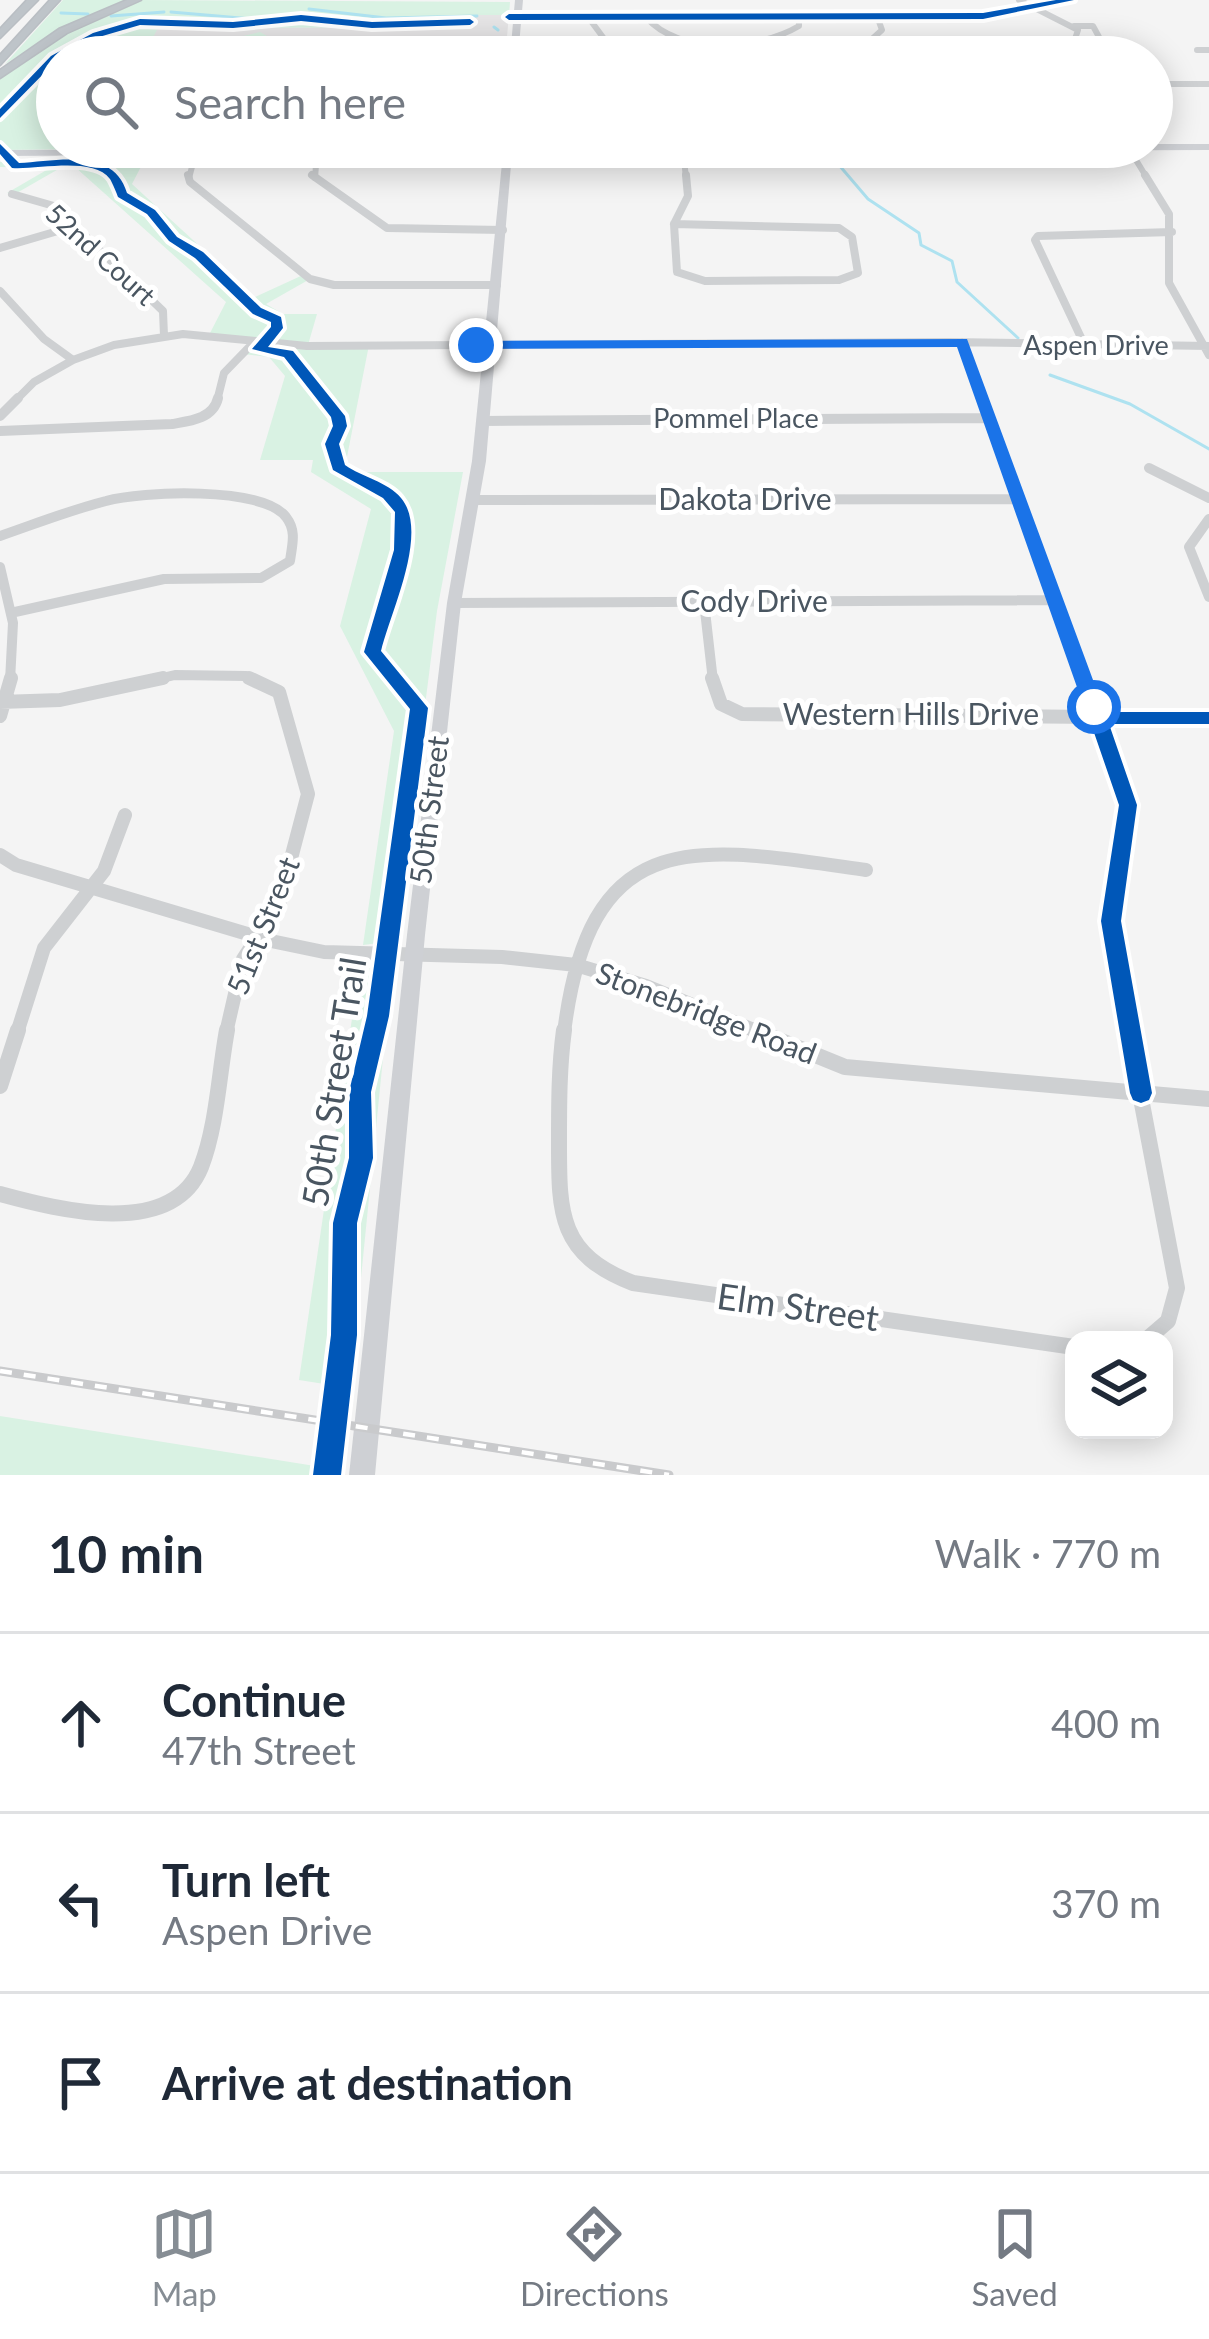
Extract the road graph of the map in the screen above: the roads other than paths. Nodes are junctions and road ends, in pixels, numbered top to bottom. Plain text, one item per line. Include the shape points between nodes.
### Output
1 (33, 0) edge
2 (56, 0) edge
3 (136, 0) edge
4 (519, 0) edge
5 (1019, 0) edge
6 (1070, 0) edge
7 (791, 2) edge
8 (1037, 8) junction
9 (797, 16) junction
10 (877, 16) junction
11 (517, 17) junction
12 (588, 17) junction
13 (646, 17) junction
14 (1074, 26) junction
15 (0, 35) edge
16 (57, 36) edge
17 (516, 36) edge
18 (601, 36) edge
19 (672, 36) edge
20 (784, 36) edge
21 (874, 36) edge
22 (1077, 36) edge
23 (1099, 36) edge
24 (36, 50) edge
25 (1197, 50) dead end
26 (1209, 50) edge
27 (0, 62) edge
28 (0, 75) edge
29 (1173, 84) edge
30 (1209, 84) edge
31 (1173, 147) edge
32 (1209, 147) edge
33 (0, 153) edge
34 (36, 153) edge
35 (189, 168) edge
36 (313, 168) edge
37 (507, 168) edge
38 (685, 168) edge
39 (1141, 168) edge
40 (12, 194) dead end
41 (674, 224) junction
42 (75, 226) junction
43 (503, 230) junction
44 (1172, 232) junction
45 (0, 248) edge
46 (497, 285) junction
47 (2, 295) edge
48 (164, 336) junction
49 (962, 342) junction
50 (254, 343) junction
51 (491, 345) junction
52 (1085, 346) junction
53 (1207, 349) edge
54 (74, 360) junction
55 (0, 416) edge
56 (988, 418) junction
57 (483, 421) junction
58 (0, 430) edge
59 (1149, 468) dead end
60 (1209, 498) edge
61 (473, 500) junction
62 (1017, 500) junction
63 (1209, 519) edge
64 (0, 536) edge
65 (0, 567) edge
66 (1209, 597) edge
67 (1054, 600) junction
68 (704, 602) junction
69 (454, 603) junction
70 (15, 612) junction
71 (3, 702) edge
72 (0, 716) edge
73 (1098, 718) junction
74 (1209, 718) edge
75 (124, 815) dead end
76 (0, 855) edge
77 (866, 870) dead end
78 (92, 887) junction
79 (257, 937) junction
80 (414, 954) junction
81 (576, 965) junction
82 (0, 1086) edge
83 (1141, 1093) junction
84 (1209, 1099) edge
85 (0, 1194) edge
86 (1157, 1331) edge
87 (1065, 1346) edge
88 (362, 1475) edge

1 - 15 highway
2 - 27 highway
3 - 16 highway
4 - 11 main road
5 - 8 street
6 - 8 street
7 - 9 street
8 - 10 street
8 - 14 street
9 - 10 street
9 - 13 street
9 - 20 street via 795,31
10 - 21 street via 881,29
11 - 12 street
11 - 17 main road
12 - 13 street
12 - 18 street
13 - 19 street
14 - 22 street
14 - 23 street via 1094,26
24 - 28 highway
25 - 26 street
29 - 30 street
31 - 32 main road
33 - 34 main road
35 - 46 street via 190,182 307,278 334,285
36 - 43 street via 311,176 396,230
37 - 43 main road, 50th Street
38 - 41 street via 688,196
39 - 44 street
40 - 42 street, 52nd Court via 54,206
41 - 41 street via 833,226 850,233 859,273 705,281 676,272
42 - 45 street
42 - 48 street, 52nd Court via 163,311
43 - 46 main road, 50th Street
44 - 52 street via 1038,236
44 - 53 street via 1169,284
46 - 51 main road, 50th Street
47 - 54 street
48 - 50 street, Aspen Drive
48 - 54 street, Aspen Drive
49 - 51 street, Aspen Drive
49 - 52 street, Aspen Drive
49 - 56 street
50 - 51 street, Aspen Drive
50 - 58 street via 224,373 208,415 172,424
51 - 57 main road, 50th Street
52 - 53 street, Aspen Drive
54 - 55 street, Aspen Drive via 34,382
56 - 57 street, Pommel Place
56 - 62 street
57 - 61 main road, 50th Street
59 - 60 street
61 - 62 street, Dakota Drive
61 - 69 main road, 50th Street
62 - 67 street
63 - 66 street via 1188,549
64 - 70 street via 131,498 261,500 290,515 295,527 292,556 261,578 164,580
65 - 70 street
67 - 68 street, Cody Drive
67 - 73 street
68 - 69 street, Cody Drive
68 - 73 street, Western Hills Drive via 714,694 742,714
69 - 80 main road, 50th Street
70 - 71 street via 17,646
71 - 72 street
71 - 79 street, 51st Street via 60,700 175,675 270,683 309,784 279,904
73 - 74 street, Western Hills Drive
73 - 83 street via 1128,805 1111,921
75 - 78 street
76 - 78 street, Stonebridge Road
77 - 81 street via 714,852 666,858 600,904
78 - 79 street, Stonebridge Road
78 - 82 street via 44,948
79 - 80 street, Stonebridge Road via 324,952
79 - 85 street, 51st Street via 234,989 193,1185 140,1215
80 - 81 street, Stonebridge Road
80 - 88 main road, 50th Street
81 - 83 street, Stonebridge Road via 845,1067
81 - 87 street, Elm Street via 563,1020 559,1209 583,1257 633,1283
83 - 84 street, Stonebridge Road
83 - 86 street via 1173,1263 1174,1306

